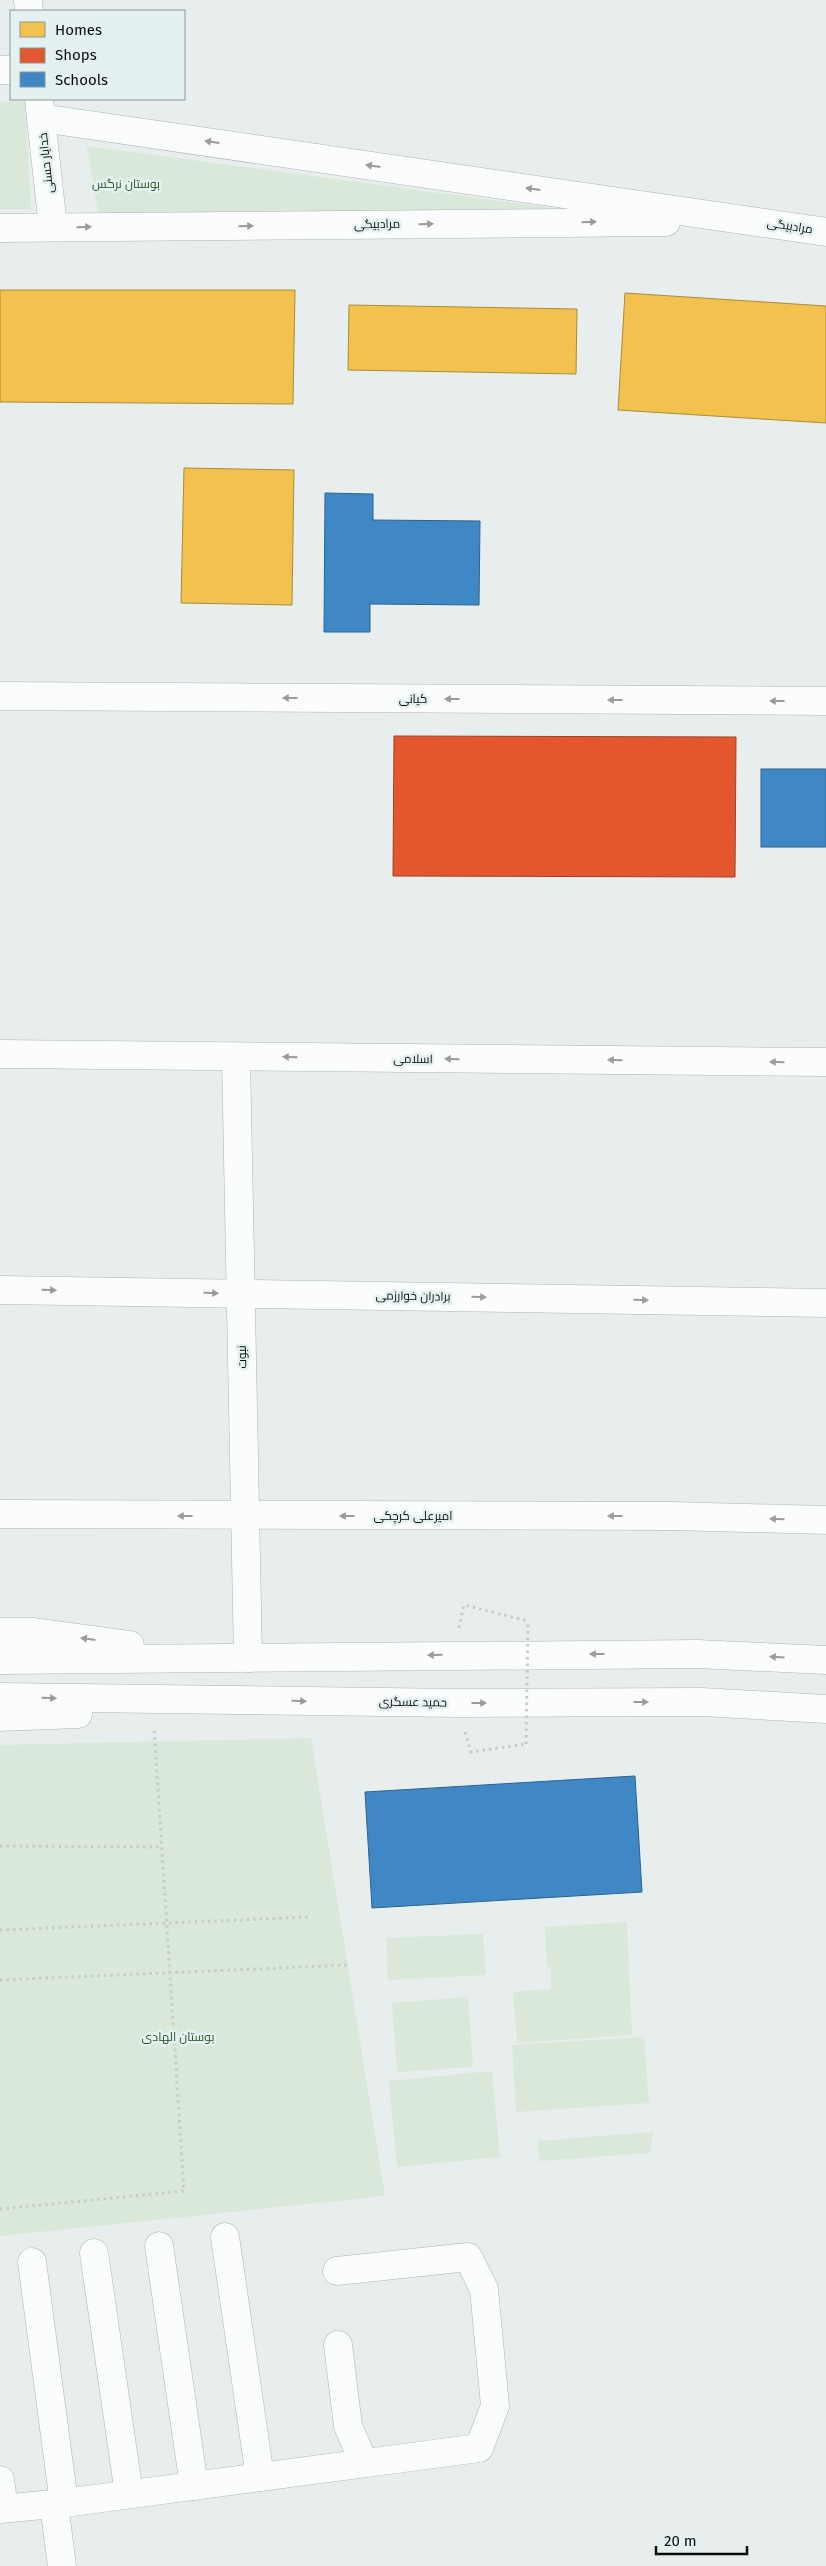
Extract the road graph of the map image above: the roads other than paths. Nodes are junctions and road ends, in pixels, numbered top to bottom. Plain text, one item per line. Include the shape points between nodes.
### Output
1 (40, 108) edge
2 (755, 221) junction
3 (53, 227) junction
4 (0, 228) edge
5 (826, 232) edge
6 (0, 696) edge
7 (826, 702) edge
8 (0, 1054) edge
9 (236, 1057) junction
10 (826, 1062) edge
11 (0, 1290) edge
12 (240, 1294) junction
13 (826, 1303) edge
14 (0, 1514) edge
15 (245, 1516) junction
16 (826, 1520) edge
17 (0, 1632) edge
18 (236, 1658) junction
19 (0, 1660) edge
20 (826, 1660) edge
21 (0, 1697) edge
22 (266, 1700) junction
23 (826, 1709) edge
24 (0, 1717) edge
25 (225, 2237) dead end
26 (159, 2246) dead end
27 (94, 2253) dead end
28 (32, 2262) dead end
29 (337, 2271) dead end
30 (338, 2346) dead end
31 (364, 2463) junction
32 (260, 2477) junction
33 (0, 2480) edge
34 (194, 2486) junction
35 (129, 2494) junction
36 (59, 2503) junction
37 (2, 2509) edge
38 (62, 2566) edge

2 -> 1 street, مرادبیگی
1 - 3 street, خدایار حسنی
3 -> 2 street, مرادبیگی
2 - 5 street, مرادبیگی
3 - 4 street, مرادبیگی
7 -> 6 street, کیانی
8 - 9 street, اسلامی
10 -> 9 street, اسلامی
9 - 12 street, نبوت
11 -> 12 street, برادران خوارزمی
12 -> 13 street, برادران خوارزمی
12 - 15 street, نبوت
15 -> 14 street, امیرعلی کرچکی
16 -> 15 street, امیرعلی کرچکی via 672,1516
15 - 18 street, نبوت
18 -> 17 street via 34,1632
18 - 19 street
20 -> 18 street via 697,1654
21 -> 22 street, حمید عسگری
22 -> 23 street, حمید عسگری via 702,1702
22 - 24 street
25 - 32 street
26 - 34 street
27 - 35 street
28 - 36 street
29 - 31 street via 468,2257 484,2289 495,2406 479,2448
30 - 31 street via 348,2426
31 - 32 street
32 - 34 street
33 - 37 street
34 - 35 street
35 - 36 street
36 - 37 street
36 - 38 street

